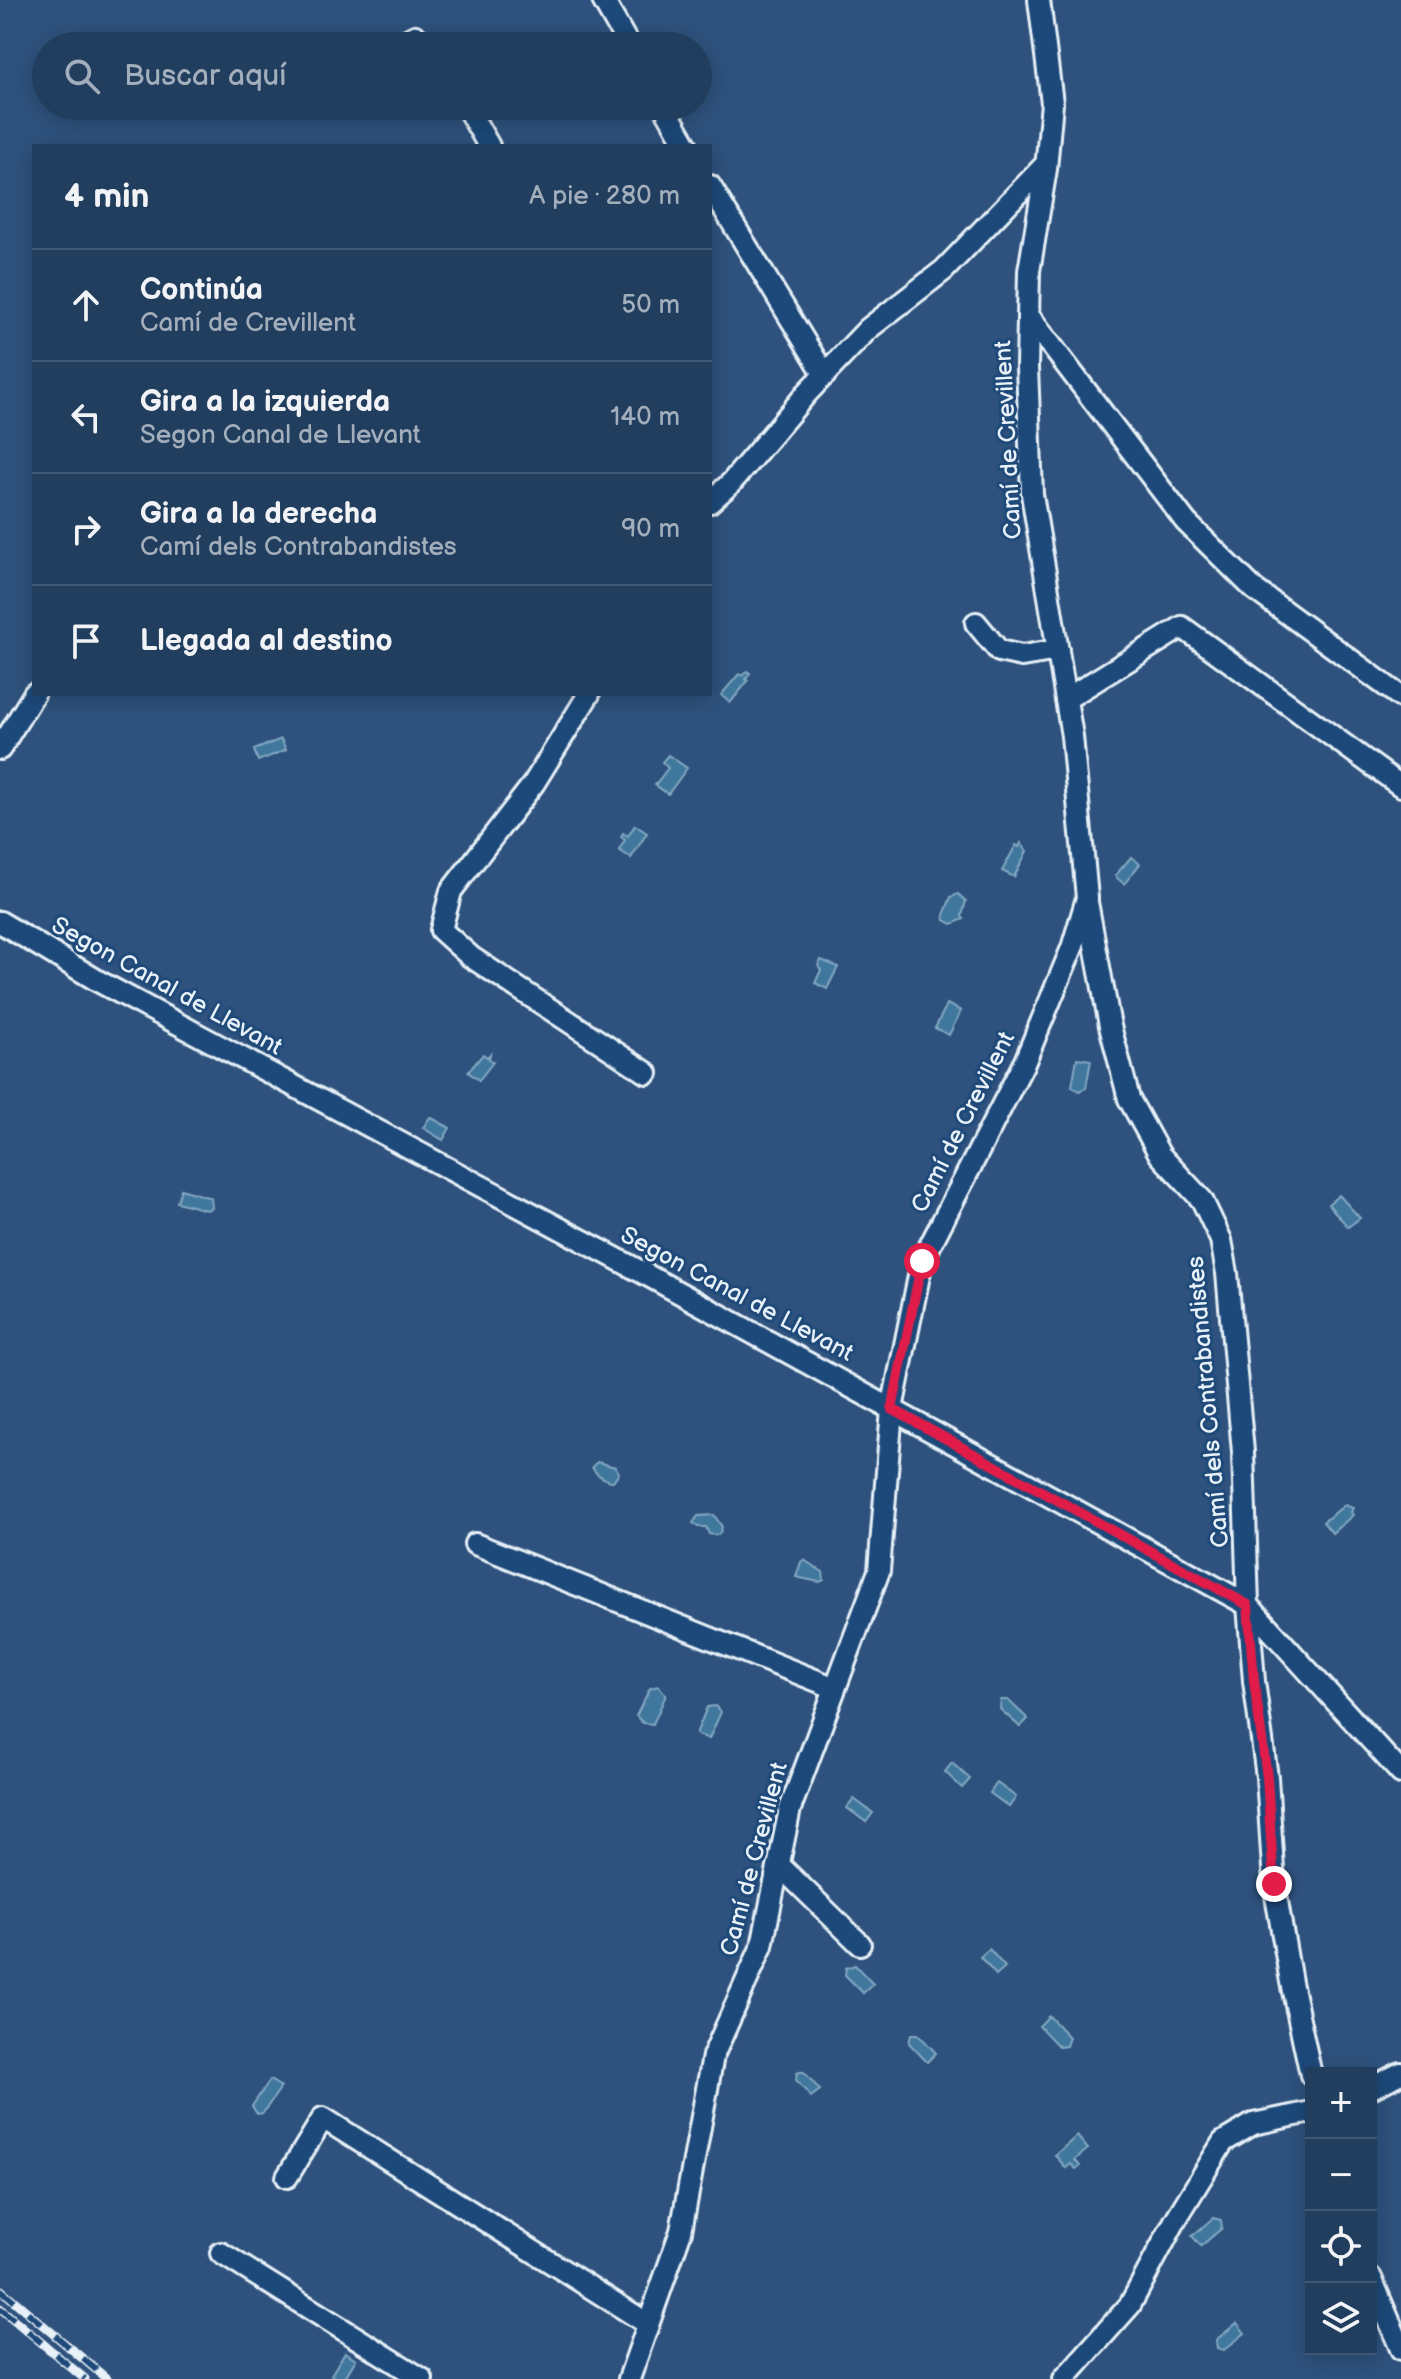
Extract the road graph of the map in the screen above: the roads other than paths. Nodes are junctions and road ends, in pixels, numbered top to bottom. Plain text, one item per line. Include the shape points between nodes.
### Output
1 (603, 0) edge
2 (1039, 0) edge
3 (621, 32) edge
4 (474, 120) edge
5 (672, 120) edge
6 (488, 144) edge
7 (686, 144) edge
8 (1046, 164) junction
9 (712, 189) edge
10 (1028, 315) junction
11 (825, 375) junction
12 (712, 500) edge
13 (976, 623) dead end
14 (1058, 650) junction
15 (33, 696) edge
16 (588, 696) edge
17 (1401, 697) edge
18 (1066, 699) junction
19 (0, 749) edge
20 (1401, 786) edge
21 (1087, 898) junction
22 (0, 922) edge
23 (647, 1073) dead end
24 (892, 1409) junction
25 (475, 1544) dead end
26 (1248, 1605) junction
27 (835, 1688) junction
28 (1401, 1773) edge
29 (779, 1865) junction
30 (860, 1944) dead end
31 (1309, 2067) edge
32 (1401, 2073) edge
33 (1377, 2085) edge
34 (1305, 2113) edge
35 (287, 2177) dead end
36 (221, 2253) dead end
37 (1373, 2283) edge
38 (648, 2324) junction
39 (1401, 2349) edge
40 (422, 2379) edge
41 (629, 2379) edge
42 (1064, 2379) edge

1 - 3 street
2 - 8 street, Camí de Crevillent via 1052,103
4 - 6 street
5 - 7 street
8 - 10 street, Camí de Crevillent via 1029,271
8 - 11 street via 944,270 868,329
9 - 11 street
10 - 14 street, Camí de Crevillent via 1032,494
10 - 17 street via 1186,522 1254,589
11 - 12 street
13 - 14 street via 999,651 1022,656
14 - 18 street, Camí de Crevillent
15 - 19 street
16 - 23 street via 534,783 451,891 441,930 471,957
18 - 20 street via 1182,627
18 - 21 street, Camí de Crevillent
21 - 24 street, Camí de Crevillent via 1025,1061 922,1261
21 - 26 street, Camí dels Contrabandistes via 1129,1099 1160,1155 1202,1200 1221,1240 1243,1452
22 - 24 street, Segon Canal de Llevant via 98,981
24 - 26 street, Segon Canal de Llevant
24 - 27 street, Camí de Crevillent via 879,1571
25 - 27 street
26 - 28 street, Segon Canal de Llevant
26 - 31 street, Camí dels Contrabandistes via 1274,1884
27 - 29 street, Camí de Crevillent via 790,1809
29 - 30 street
29 - 38 street, Camí de Crevillent via 762,1946 713,2056 681,2231
32 - 33 street
34 - 42 street via 1253,2124 1223,2142 1130,2305
35 - 38 street via 323,2118
36 - 40 street
37 - 39 street
38 - 41 street, Camí de Crevillent

